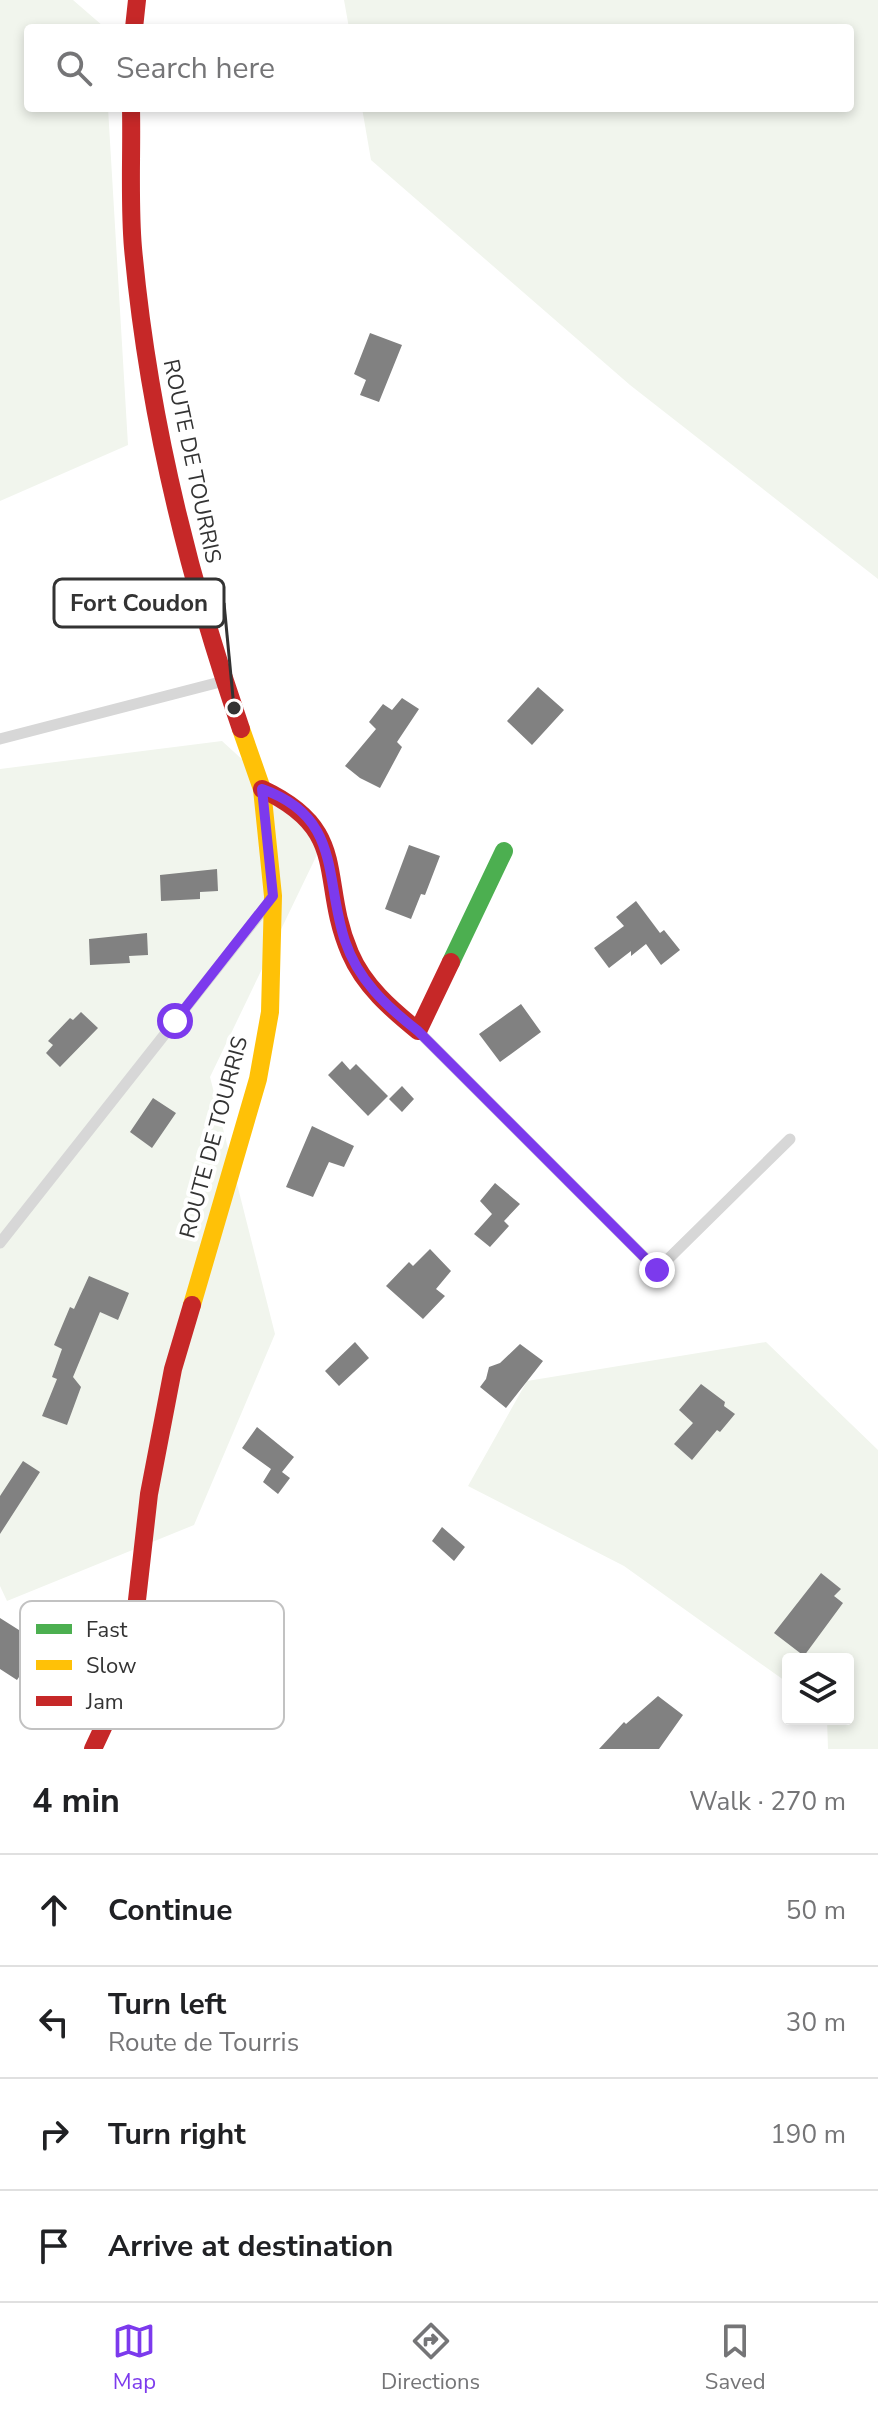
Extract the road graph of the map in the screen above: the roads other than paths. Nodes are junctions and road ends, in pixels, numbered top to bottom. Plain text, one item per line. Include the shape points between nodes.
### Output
1 (137, 0) edge
2 (134, 24) edge
3 (131, 112) edge
4 (225, 681) junction
5 (0, 739) edge
6 (262, 789) junction
7 (504, 851) dead end
8 (273, 896) junction
9 (418, 1031) junction
10 (790, 1139) dead end
11 (0, 1243) edge
12 (137, 1601) edge
13 (102, 1729) edge
14 (93, 1749) edge

1 - 2 street
3 - 4 street, ROUTE DE TOURRIS via 133,246 149,373 178,519
4 - 5 lane
4 - 6 street, ROUTE DE TOURRIS
6 - 8 street, ROUTE DE TOURRIS
6 - 9 street via 284,797 321,838 345,941 364,981
7 - 9 street
8 - 11 lane
8 - 12 street, ROUTE DE TOURRIS via 270,1012 258,1079 173,1369 149,1494
9 - 10 lane via 657,1270
13 - 14 street, ROUTE DE TOURRIS

